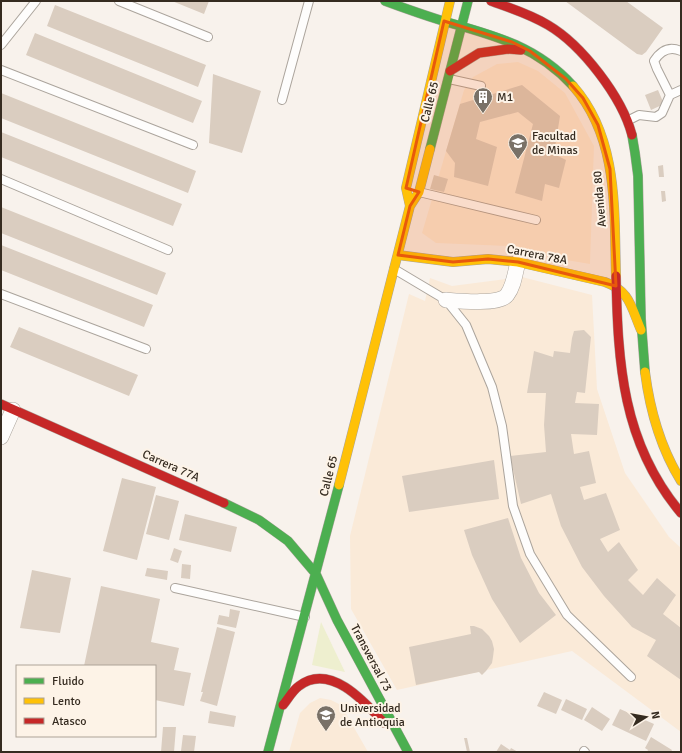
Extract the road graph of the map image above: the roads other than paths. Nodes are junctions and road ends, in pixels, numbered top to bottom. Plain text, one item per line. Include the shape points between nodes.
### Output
1 (36, 1) edge
2 (119, 1) edge
3 (309, 1) edge
4 (385, 1) edge
5 (450, 1) edge
6 (468, 1) edge
7 (491, 1) edge
8 (444, 21) junction
9 (461, 26) junction
10 (208, 37) dead end
11 (1, 45) edge
12 (530, 51) junction
13 (681, 51) edge
14 (1, 70) edge
15 (449, 75) junction
16 (481, 86) dead end
17 (681, 90) edge
18 (670, 95) junction
19 (282, 100) dead end
20 (627, 120) junction
21 (193, 145) dead end
22 (1, 179) edge
23 (406, 188) junction
24 (420, 192) junction
25 (410, 206) junction
26 (536, 220) dead end
27 (168, 250) dead end
28 (398, 255) junction
29 (518, 262) junction
30 (394, 269) junction
31 (616, 286) junction
32 (1, 294) edge
33 (446, 300) junction
34 (642, 333) junction
35 (146, 349) dead end
36 (7, 407) edge
37 (1, 437) edge
38 (681, 481) edge
39 (681, 513) edge
40 (316, 574) junction
41 (174, 588) dead end
42 (305, 617) junction
43 (631, 676) dead end
44 (280, 709) junction
45 (398, 736) junction
46 (268, 752) edge
47 (408, 752) edge

1 - 11 lane
2 - 10 lane
3 - 19 lane
4 - 8 main road, Avenida 80
5 - 8 main road, Calle 65
6 - 9 main road, Calle 65
7 - 20 main road via 542,21 576,47 607,83
8 - 9 main road, Avenida 80
8 - 23 main road, Calle 65
9 - 12 main road, Avenida 80 via 512,42
9 - 15 main road, Calle 65
12 - 15 main road via 508,49 479,53
12 - 31 main road, Avenida 80 via 566,78 583,98 598,125 607,150 610,169
13 - 18 lane via 674,48 664,51 654,61
14 - 21 lane
15 - 16 lane
15 - 24 main road, Calle 65
17 - 18 lane
18 - 20 lane via 662,113 656,117 639,115
20 - 34 main road via 638,178
22 - 27 lane
23 - 24 main road
23 - 25 main road, Calle 65
24 - 25 main road, Calle 65
24 - 26 lane
25 - 28 main road, Calle 65
28 - 29 main road, Carrera 78A via 453,262 488,259
28 - 30 main road, Calle 65
29 - 31 main road, Carrera 78A
29 - 33 street via 512,286 506,297 496,302
30 - 33 lane
30 - 40 main road, Calle 65
31 - 34 main road via 626,295
31 - 39 main road, Avenida 80 via 621,378 628,410 638,442 656,478
32 - 35 lane
33 - 43 lane via 466,326 492,387 502,426 513,506 530,554 567,615
34 - 38 main road via 648,400 663,450
36 - 37 street
36 - 40 main road, Carrera 77A via 259,520 288,541
40 - 42 main road, Calle 65
40 - 45 main road, Transversal 73 via 337,620
41 - 42 lane
42 - 44 main road, Calle 65
44 - 45 main road via 304,684 316,680 329,680 351,691
44 - 46 main road, Calle 65
45 - 47 main road, Transversal 73

